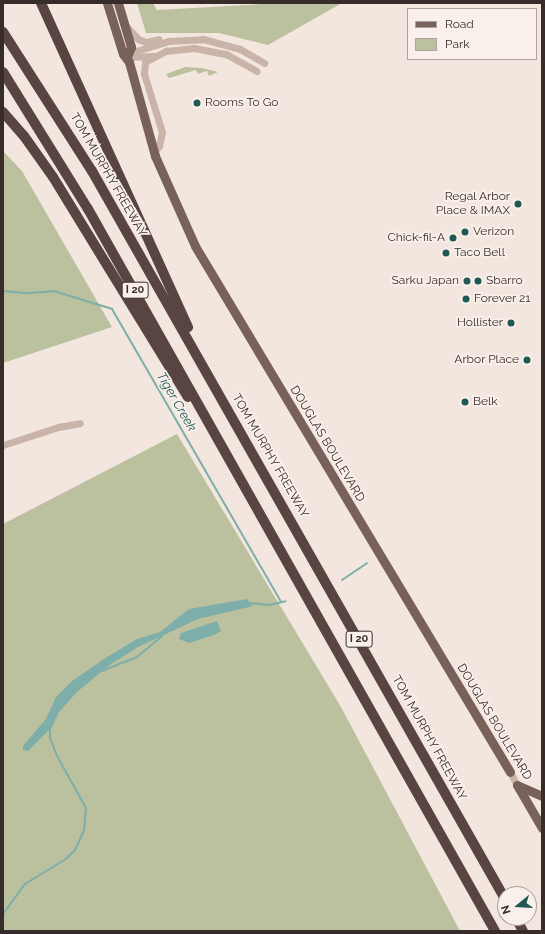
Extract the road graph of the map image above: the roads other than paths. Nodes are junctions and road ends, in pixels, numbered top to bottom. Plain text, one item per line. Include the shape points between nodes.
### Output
1 (41, 3) edge
2 (107, 3) edge
3 (118, 3) edge
4 (124, 23) junction
5 (3, 32) edge
6 (168, 41) junction
7 (155, 56) junction
8 (127, 57) junction
9 (264, 63) dead end
10 (257, 71) dead end
11 (3, 72) edge
12 (3, 112) edge
13 (154, 152) junction
14 (211, 380) junction
15 (80, 424) dead end
16 (3, 445) edge
17 (260, 512) junction
18 (510, 772) joint
19 (517, 785) junction
20 (542, 796) edge
21 (542, 828) edge
22 (498, 886) edge
23 (495, 931) edge

1 - 14 highway
2 - 8 main road, DOUGLAS BOULEVARD via 123,54
3 - 4 main road, DOUGLAS BOULEVARD
4 - 6 street via 138,39 146,42 164,38
4 - 8 main road, DOUGLAS BOULEVARD via 132,47
5 - 14 highway, TOM MURPHY FREEWAY / I 20 via 81,152
6 - 8 street via 136,50
6 - 9 street via 203,39 240,49
7 - 8 street
7 - 10 street via 166,51 194,48 226,54
7 - 13 street via 145,62 144,74 162,132 159,146
8 - 13 main road, DOUGLAS BOULEVARD
11 - 17 highway, I 20 via 88,209
12 - 17 highway via 24,136 53,177
13 - 18 main road, DOUGLAS BOULEVARD via 174,202 204,262
14 - 22 highway, TOM MURPHY FREEWAY / I 20
15 - 16 street via 58,427
17 - 23 highway, I 20
18 - 19 street, DOUGLAS BOULEVARD
19 - 20 main road
19 - 21 main road, DOUGLAS BOULEVARD

